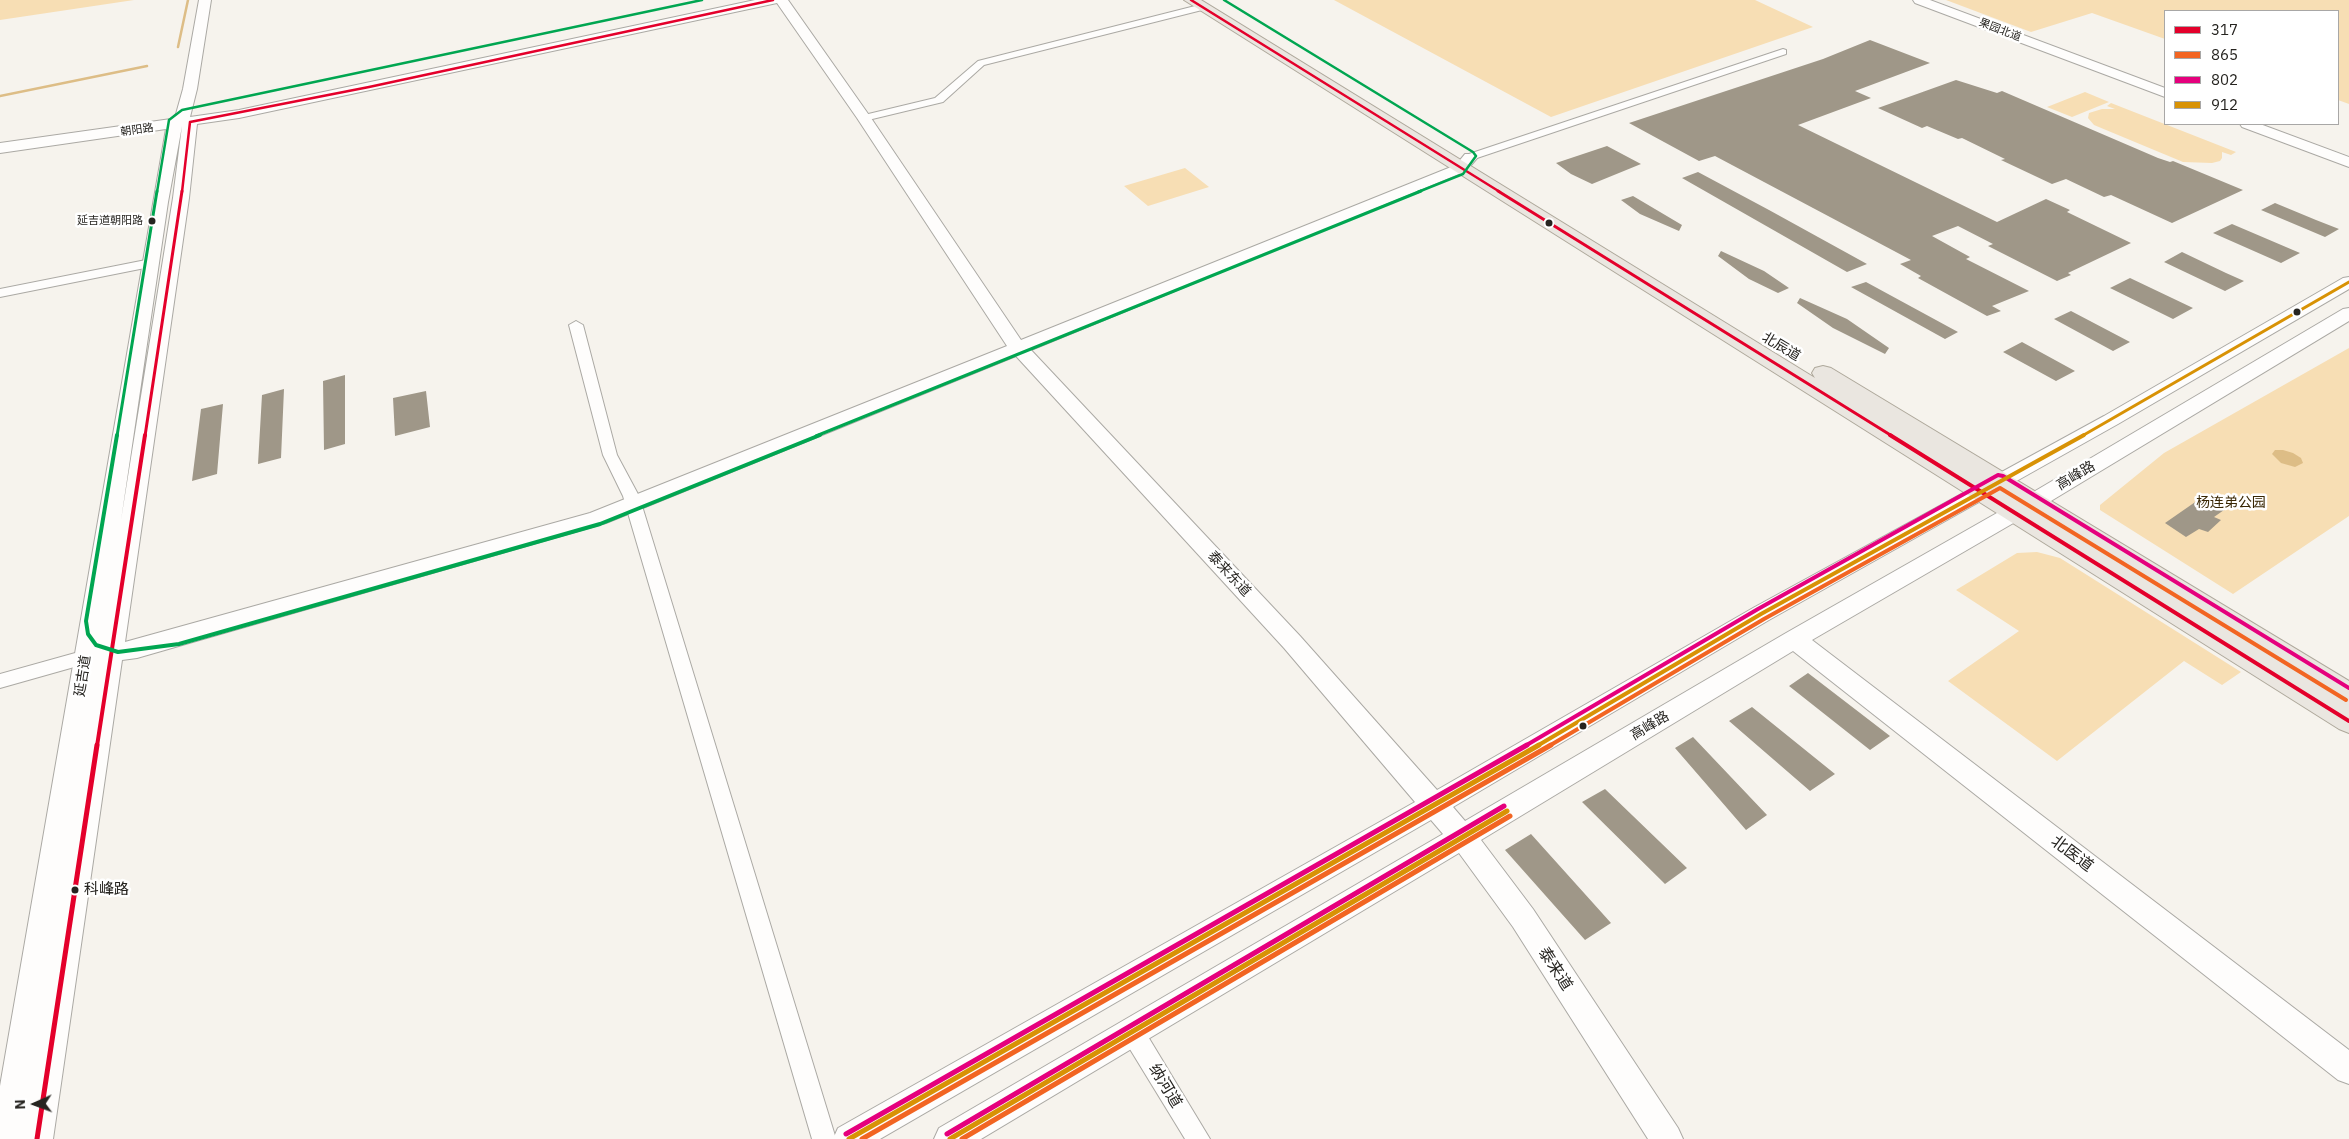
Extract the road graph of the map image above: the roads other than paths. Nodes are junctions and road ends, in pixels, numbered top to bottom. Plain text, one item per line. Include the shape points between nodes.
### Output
1 (205, 0) edge
2 (732, 0) edge
3 (773, 0) edge
4 (782, 0) edge
5 (1920, 0) edge
6 (1929, 0) edge
7 (1202, 2) edge
8 (1783, 52) dead end
9 (2164, 89) edge
10 (2164, 93) edge
11 (864, 118) junction
12 (182, 121) junction
13 (2250, 125) edge
14 (2261, 125) edge
15 (0, 142) edge
16 (0, 148) edge
17 (2349, 158) edge
18 (2349, 162) edge
19 (1461, 163) junction
20 (151, 263) junction
21 (2349, 282) edge
22 (0, 293) edge
23 (2349, 313) edge
24 (576, 325) dead end
25 (1015, 345) junction
26 (1990, 487) junction
27 (632, 501) junction
28 (2023, 507) junction
29 (1794, 639) junction
30 (108, 650) junction
31 (0, 681) edge
32 (2349, 695) edge
33 (2349, 721) edge
34 (1434, 805) junction
35 (1463, 838) junction
36 (1133, 1033) junction
37 (2349, 1069) edge
38 (7, 1139) edge
39 (37, 1139) edge
40 (824, 1139) edge
41 (849, 1139) edge
42 (950, 1139) edge
43 (1198, 1139) edge
44 (1667, 1139) edge

1 - 12 main road
2 - 12 main road, 朝阳路
3 - 12 main road, 朝阳路 via 369,87
4 - 11 main road, 泰来东道
5 - 10 main road, 果园北道
6 - 9 main road, 果园北道
7 - 11 street via 982,63 939,100
7 - 19 main road, 北辰道
8 - 19 street
11 - 25 main road, 泰来东道
12 - 15 main road, 朝阳路
12 - 16 main road, 朝阳路
12 - 20 main road, 延吉道
12 - 30 main road, 延吉道 via 180,198
13 - 18 main road
14 - 17 main road
19 - 25 main road
19 - 26 main road, 北辰道
20 - 22 street
20 - 30 main road, 延吉道 via 92,622
21 - 26 main road
23 - 28 main road, 高峰路
24 - 27 street via 610,455
25 - 27 main road
25 - 34 main road, 泰来东道 via 1292,642
26 - 28 main road, 北辰道
26 - 34 main road via 1761,614
27 - 30 main road via 147,635
27 - 30 main road via 598,518 176,638 136,649
27 - 40 street
28 - 29 main road, 高峰路
28 - 32 main road, 北辰道
28 - 33 main road, 北辰道
29 - 35 main road, 高峰路
29 - 37 main road, 北医道
30 - 31 street
30 - 38 main road, 延吉道
30 - 39 main road, 延吉道
34 - 35 main road, 泰来道
34 - 41 main road
35 - 36 main road, 高峰路
35 - 44 main road, 泰来道 via 1523,918
36 - 42 main road, 高峰路
36 - 43 street, 纳河道

